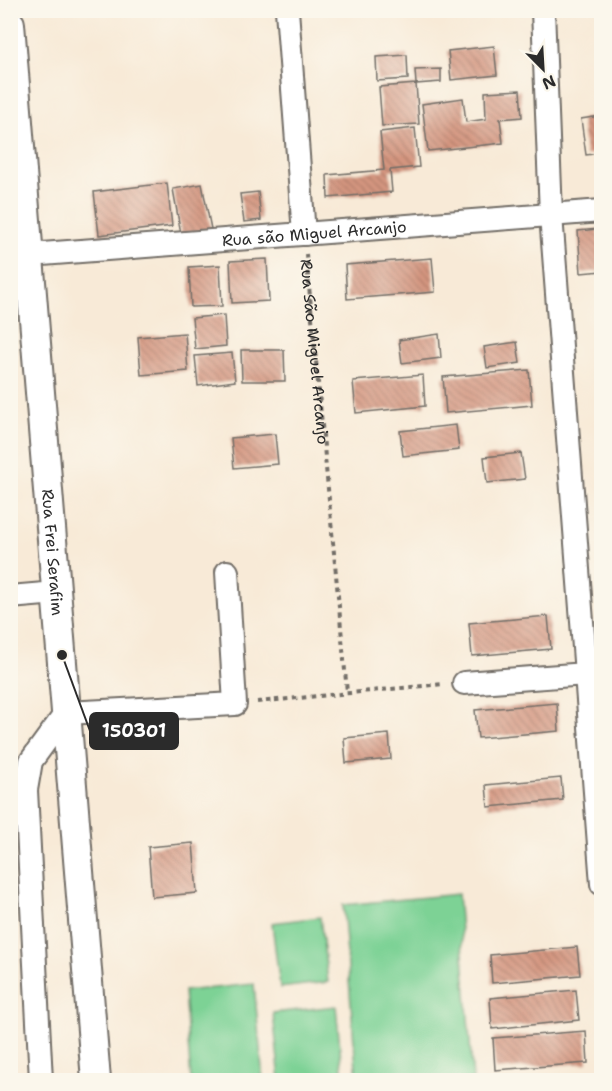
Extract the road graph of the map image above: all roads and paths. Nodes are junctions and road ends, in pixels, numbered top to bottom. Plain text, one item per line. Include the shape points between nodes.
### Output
1 (287, 10) edge
2 (543, 10) edge
3 (10, 24) edge
4 (602, 211) edge
5 (551, 215) junction
6 (304, 234) junction
7 (29, 255) junction
8 (227, 572) dead end
9 (56, 593) junction
10 (10, 597) edge
11 (594, 674) edge
12 (464, 683) joint
13 (347, 692) junction
14 (235, 704) junction
15 (66, 713) junction
16 (602, 885) edge
17 (41, 1080) edge
18 (96, 1080) edge

1 - 6 street, Rua São Miguel Arcanjo
2 - 5 street
3 - 7 main road, Rua Frei Serafim
4 - 5 street, Rua são Miguel Arcanjo
5 - 6 street, Rua são Miguel Arcanjo
5 - 11 street
6 - 7 street, Rua são Miguel Arcanjo
6 - 13 path, Rua São Miguel Arcanjo
7 - 9 main road, Rua Frei Serafim
8 - 14 street
9 - 10 street
9 - 15 main road, Rua Frei Serafim
11 - 12 street
11 - 16 street
12 - 13 path
13 - 14 path
14 - 15 street
15 - 17 street via 31,761 26,790
15 - 18 main road, Rua Frei Serafim

